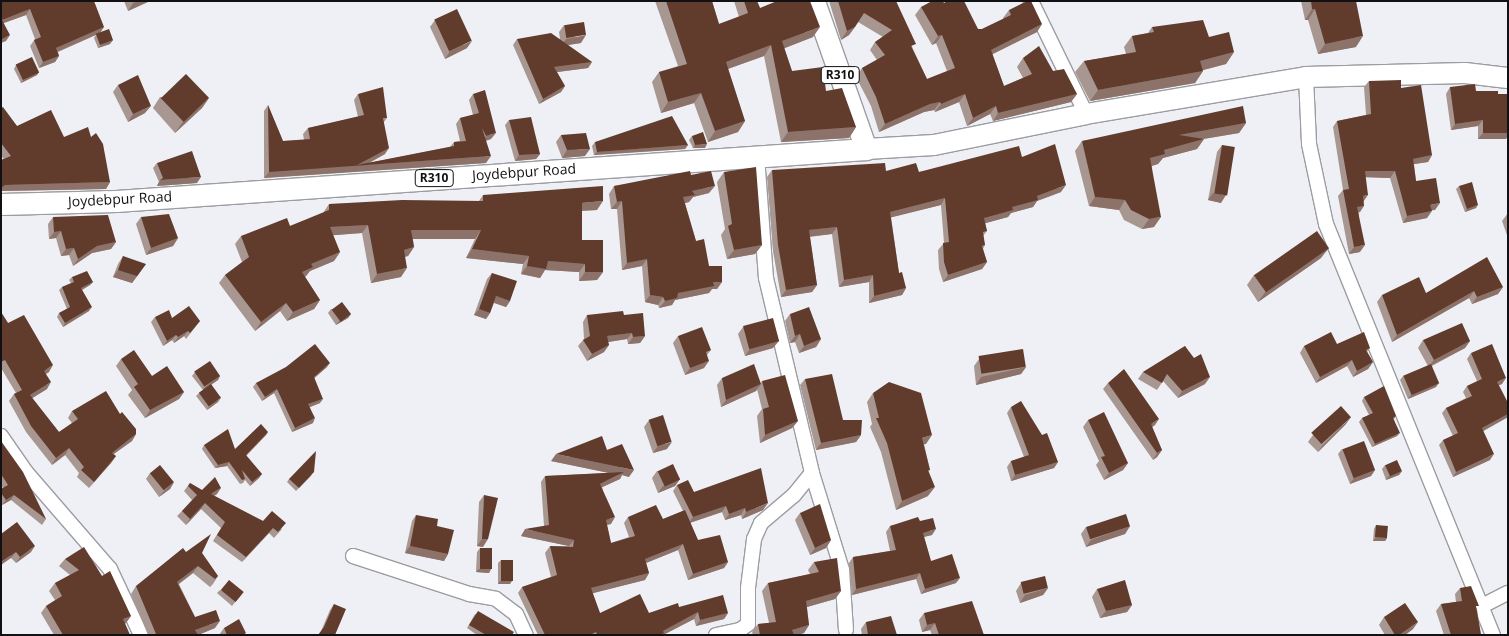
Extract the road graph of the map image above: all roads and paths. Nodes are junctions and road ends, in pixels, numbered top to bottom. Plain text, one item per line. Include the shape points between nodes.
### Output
1 (814, 1) edge
2 (1030, 1) edge
3 (1306, 77) junction
4 (1508, 78) edge
5 (1086, 114) junction
6 (866, 149) junction
7 (757, 156) junction
8 (1, 204) edge
9 (1, 436) edge
10 (812, 473) junction
11 (352, 556) dead end
12 (1508, 593) edge
13 (1482, 606) junction
14 (846, 630) dead end
15 (141, 635) edge
16 (526, 635) edge
17 (716, 635) edge
18 (1493, 635) edge

1 - 6 main road, R310
2 - 5 street
3 - 4 street via 1465,73
3 - 5 street
3 - 13 street via 1309,144 1326,224 1366,329
5 - 6 street via 934,145
6 - 7 main road, Joydebpur Road / R310
7 - 8 main road, Joydebpur Road / R310 via 116,201
7 - 10 street via 766,278
9 - 15 street via 26,472 110,569
10 - 14 street via 842,570
10 - 17 street via 761,523 754,539 748,588 748,624 740,630
11 - 16 street via 469,594 496,599 516,614
12 - 13 street
13 - 18 street

